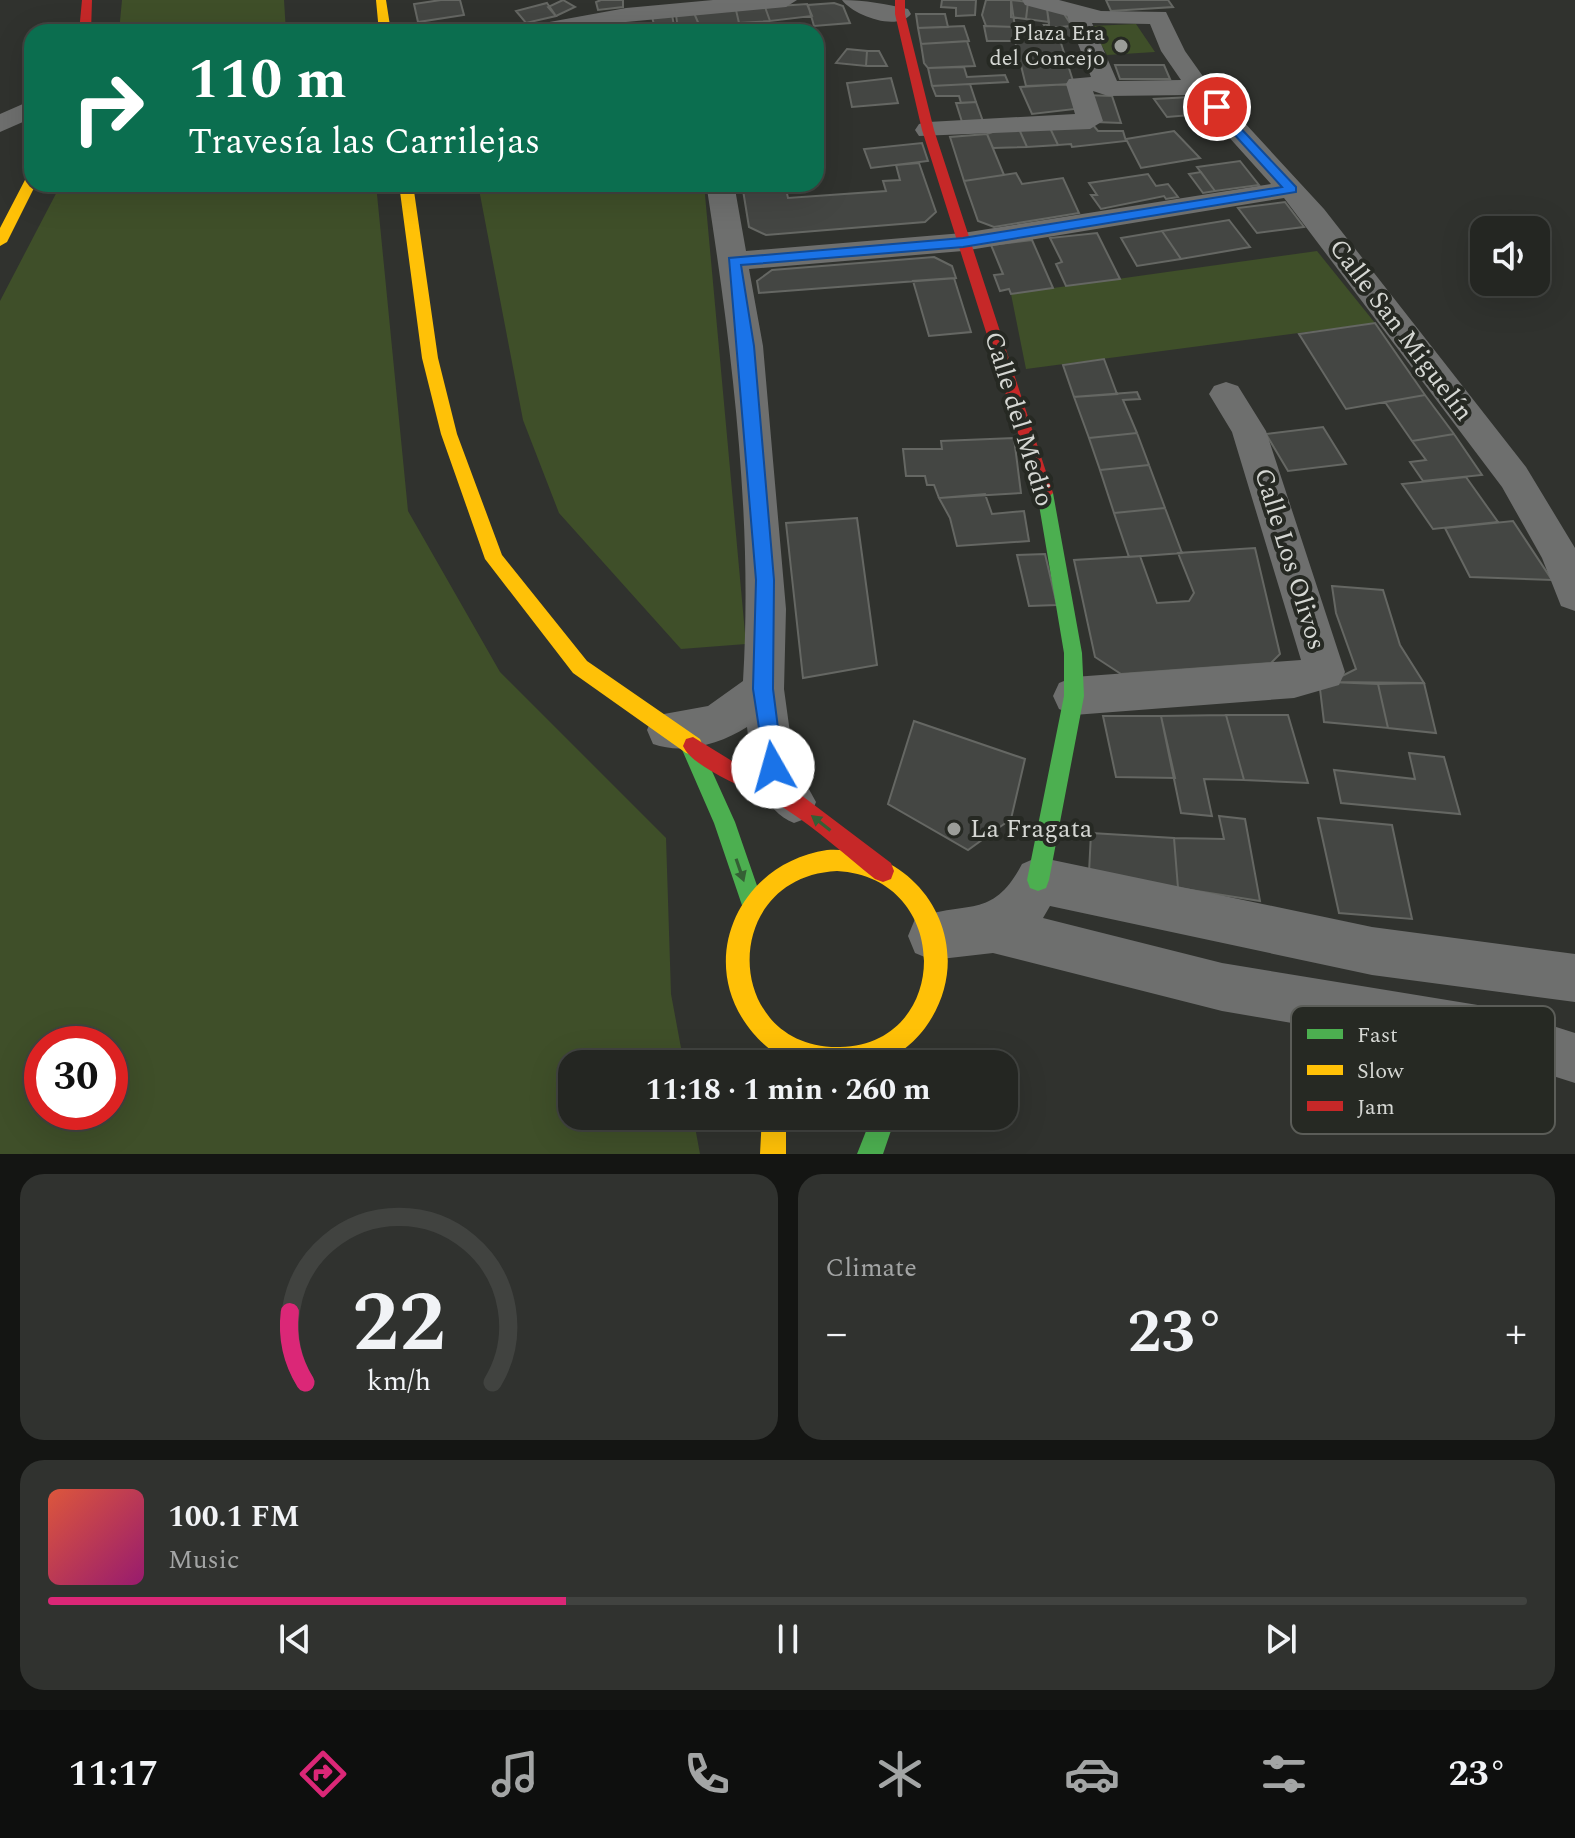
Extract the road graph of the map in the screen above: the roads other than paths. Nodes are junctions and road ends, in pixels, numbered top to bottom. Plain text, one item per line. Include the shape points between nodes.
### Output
1 (87, 0) edge
2 (381, 0) edge
3 (592, 0) edge
4 (786, 0) edge
5 (853, 0) edge
6 (1033, 0) edge
7 (900, 7) edge
8 (1076, 11) junction
9 (86, 24) edge
10 (384, 24) edge
11 (571, 24) joint
12 (1106, 84) junction
13 (1198, 87) junction
14 (24, 112) edge
15 (0, 124) edge
16 (928, 130) junction
17 (1291, 189) junction
18 (25, 192) edge
19 (407, 192) edge
20 (722, 192) edge
21 (0, 242) edge
22 (963, 242) junction
23 (734, 261) junction
24 (1226, 394) dead end
25 (1575, 595) edge
26 (763, 689) junction
27 (1074, 696) junction
28 (679, 738) junction
29 (725, 768) junction
30 (794, 802) junction
31 (724, 822) junction
32 (883, 871) junction
33 (1038, 880) junction
34 (753, 906) junction
35 (993, 929) junction
36 (932, 936) junction
37 (1575, 978) edge
38 (1335, 1006) edge
39 (766, 1029) junction
40 (903, 1038) junction
41 (768, 1050) edge
42 (900, 1050) edge
43 (1555, 1052) edge
44 (1575, 1058) edge
45 (774, 1130) edge
46 (879, 1130) edge
47 (773, 1154) edge
48 (870, 1154) edge

1 - 9 main road
2 - 10 main road
3 - 11 street
4 - 11 street
5 - 7 street, Calle del Medio via 879,13
6 - 8 street
7 - 16 main road, Calle del Medio
8 - 12 street
8 - 13 street via 1101,18 1158,17
12 - 13 street via 1108,89
12 - 16 street via 1078,84 1090,121
13 - 17 street, Calle San Miguelín
14 - 15 street
16 - 22 main road, Calle del Medio
17 - 22 street
17 - 25 street, Calle San Miguelín via 1514,477 1560,555
18 - 21 main road
19 - 28 main road via 430,358 449,434 494,559 580,667
20 - 23 street
22 - 23 street
22 - 27 main road, Calle del Medio via 1043,481 1073,653
23 - 26 street via 747,346 767,609
24 - 27 street, Calle Los Olivos via 1249,431 1325,672 1294,680
26 - 28 street via 728,718
26 - 29 street via 752,729
26 - 30 street via 773,767
27 - 33 main road, Calle del Medio
28 - 29 main road
28 - 31 main road
29 - 30 main road
29 - 31 main road
32 -> 30 main road
31 -> 34 main road
32 - 34 main road via 849,859 803,863 781,874
32 - 36 main road via 906,889
33 - 35 street via 1028,900
33 - 37 street via 1307,939
34 - 39 main road via 740,943 741,979
35 - 36 street
35 - 38 street via 1222,987
36 - 40 main road via 933,986 918,1021
39 - 40 main road via 799,1054 820,1060 855,1061 882,1053
39 - 41 main road
40 - 42 main road
43 - 44 street
45 - 47 main road
46 - 48 main road

